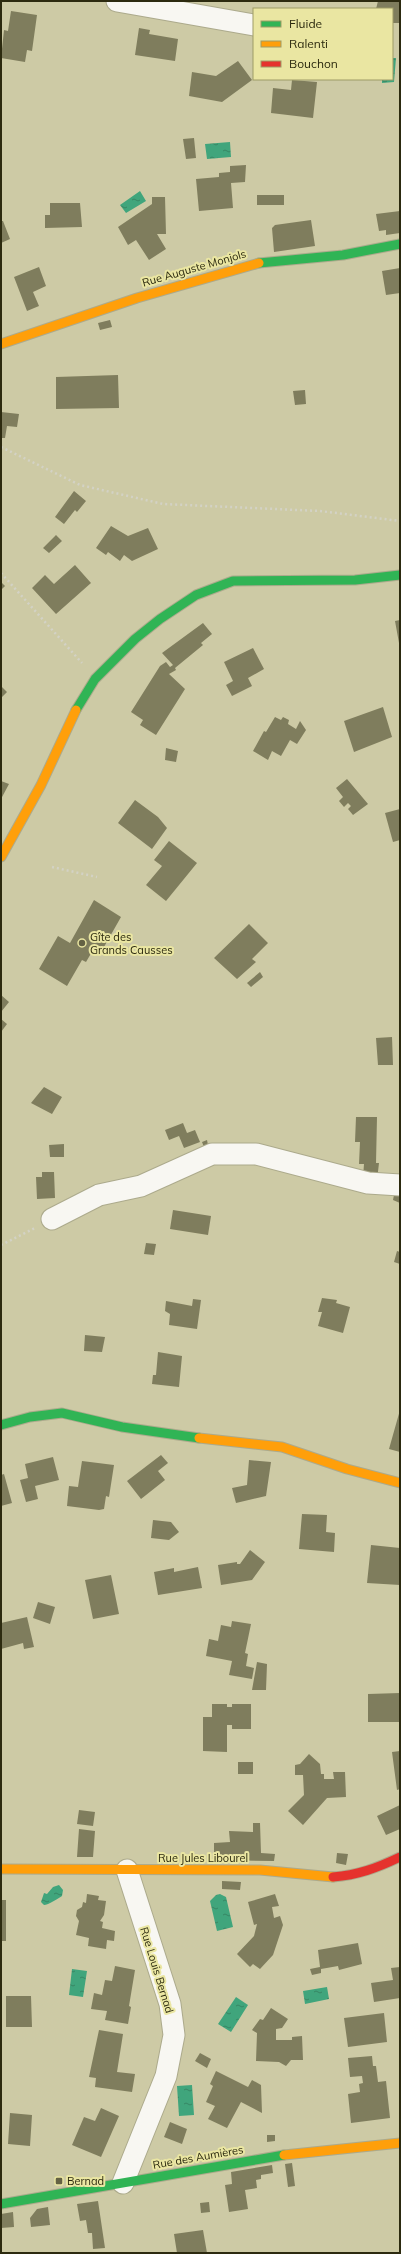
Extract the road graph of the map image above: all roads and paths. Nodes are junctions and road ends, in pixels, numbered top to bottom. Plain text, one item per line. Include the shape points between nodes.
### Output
1 (117, 1) edge
2 (253, 24) edge
3 (400, 244) edge
4 (1, 344) edge
5 (1, 447) edge
6 (400, 521) edge
7 (1, 574) edge
8 (400, 575) edge
9 (95, 679) junction
10 (1, 857) edge
11 (52, 867) dead end
12 (97, 877) dead end
13 (400, 1185) edge
14 (52, 1219) joint
15 (1, 1245) edge
16 (1, 1425) edge
17 (400, 1483) edge
18 (400, 1857) edge
19 (1, 1869) edge
20 (127, 1870) junction
21 (400, 2143) edge
22 (123, 2183) junction
23 (1, 2204) edge

1 - 2 street
3 - 4 street, Rue Auguste Monjols via 344,255 254,263 137,298
5 - 6 path via 80,485 163,504 312,510
7 - 9 path
8 - 9 street via 355,580 233,581 196,595 160,619 135,639
9 - 10 street via 70,721 40,785
11 - 12 path
13 - 14 street via 368,1183 256,1154 212,1154 141,1186 99,1195
14 - 15 path
16 - 17 street via 30,1417 62,1414 122,1427 282,1448
18 - 20 street, Rue Jules Libourel via 375,1869 354,1875 331,1877 260,1870
19 - 20 street, Rue Jules Libourel
20 - 22 street, Rue Louis Bernad via 170,2004 174,2035 166,2076
21 - 22 street, Rue des Aumières via 263,2157
22 - 23 street, Rue des Aumières

